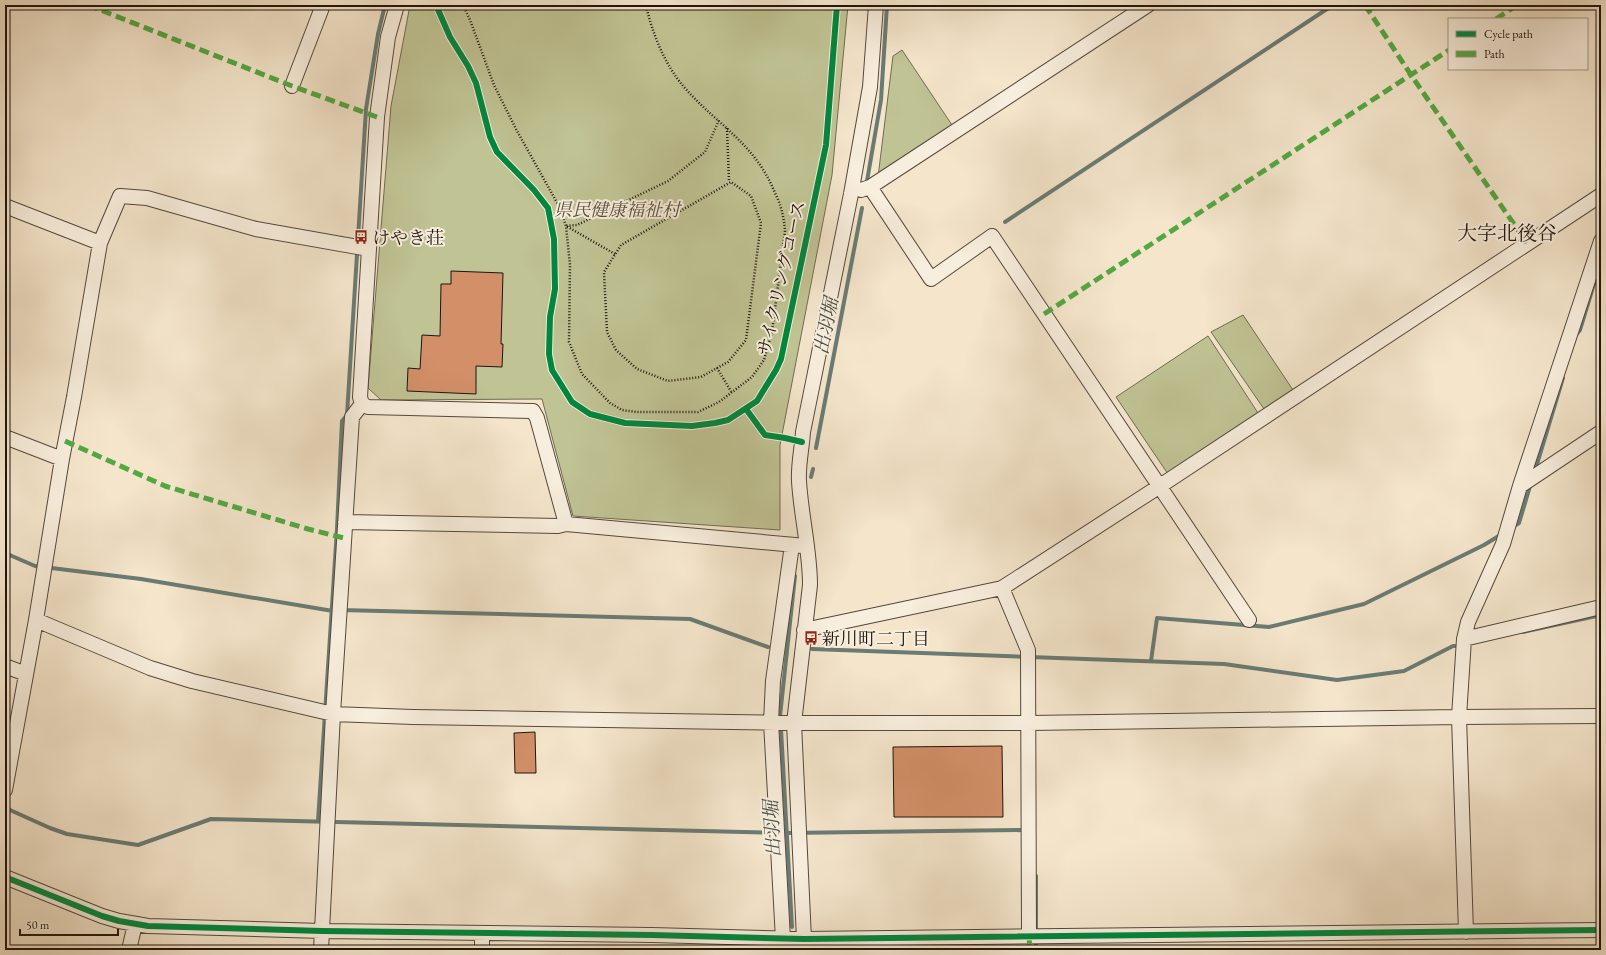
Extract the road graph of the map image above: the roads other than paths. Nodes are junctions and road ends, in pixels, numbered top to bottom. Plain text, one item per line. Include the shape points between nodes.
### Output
1 (323, 5) edge
2 (397, 5) edge
3 (876, 5) edge
4 (1148, 5) edge
5 (292, 86) dead end
6 (870, 187) junction
7 (851, 194) junction
8 (1601, 195) edge
9 (5, 206) edge
10 (1601, 241) edge
11 (100, 244) junction
12 (369, 249) junction
13 (362, 404) junction
14 (1601, 432) edge
15 (5, 437) edge
16 (62, 459) junction
17 (1160, 486) junction
18 (1520, 486) junction
19 (345, 522) junction
20 (566, 524) junction
21 (792, 545) junction
22 (806, 546) junction
23 (1002, 588) junction
24 (1601, 607) edge
25 (36, 620) junction
26 (1249, 620) dead end
27 (804, 630) junction
28 (1464, 639) junction
29 (5, 666) edge
30 (26, 674) junction
31 (333, 714) junction
32 (1601, 716) edge
33 (1459, 717) junction
34 (770, 722) junction
35 (794, 723) junction
36 (1029, 723) junction
37 (5, 790) edge
38 (5, 877) edge
39 (135, 924) junction
40 (1601, 930) edge
41 (322, 931) junction
42 (1466, 932) junction
43 (482, 933) junction
44 (1030, 937) junction
45 (804, 939) junction
46 (783, 945) edge
47 (129, 950) edge
48 (321, 950) edge
49 (482, 950) edge

1 - 5 street
2 - 12 street via 388,37 377,117
3 - 7 street via 870,87
4 - 6 street
6 - 7 street
6 - 17 street via 931,279 992,236
7 - 22 street via 803,432 799,480
8 - 17 street
9 - 11 street
10 - 18 street
11 - 12 street via 120,196 147,198 256,229
11 - 16 street
12 - 13 street via 360,397
13 - 19 street via 352,417
13 - 20 street via 368,407 533,411
14 - 18 street
15 - 16 street
16 - 25 street
17 - 23 street
17 - 26 street
18 - 28 street via 1503,544 1468,622
19 - 20 street via 558,526
19 - 31 street
20 - 21 street
21 - 22 street
21 - 34 street via 773,681
22 - 27 street via 810,585
23 - 27 street
23 - 36 street via 1028,650
24 - 28 street
25 - 30 street
25 - 31 street via 150,668 192,681
27 - 35 street
28 - 33 street
29 - 30 street
30 - 37 street
31 - 34 street
31 - 41 street
32 - 33 street
33 - 36 street
33 - 42 street
34 - 35 street
34 - 46 street
35 - 36 street
35 - 45 street
36 - 44 street
38 - 39 street via 102,916
39 - 41 street
39 - 47 street
40 - 42 street
41 - 43 street
41 - 48 street
42 - 44 street
43 - 46 street via 652,935
43 - 49 street
44 - 45 street
45 - 46 street

